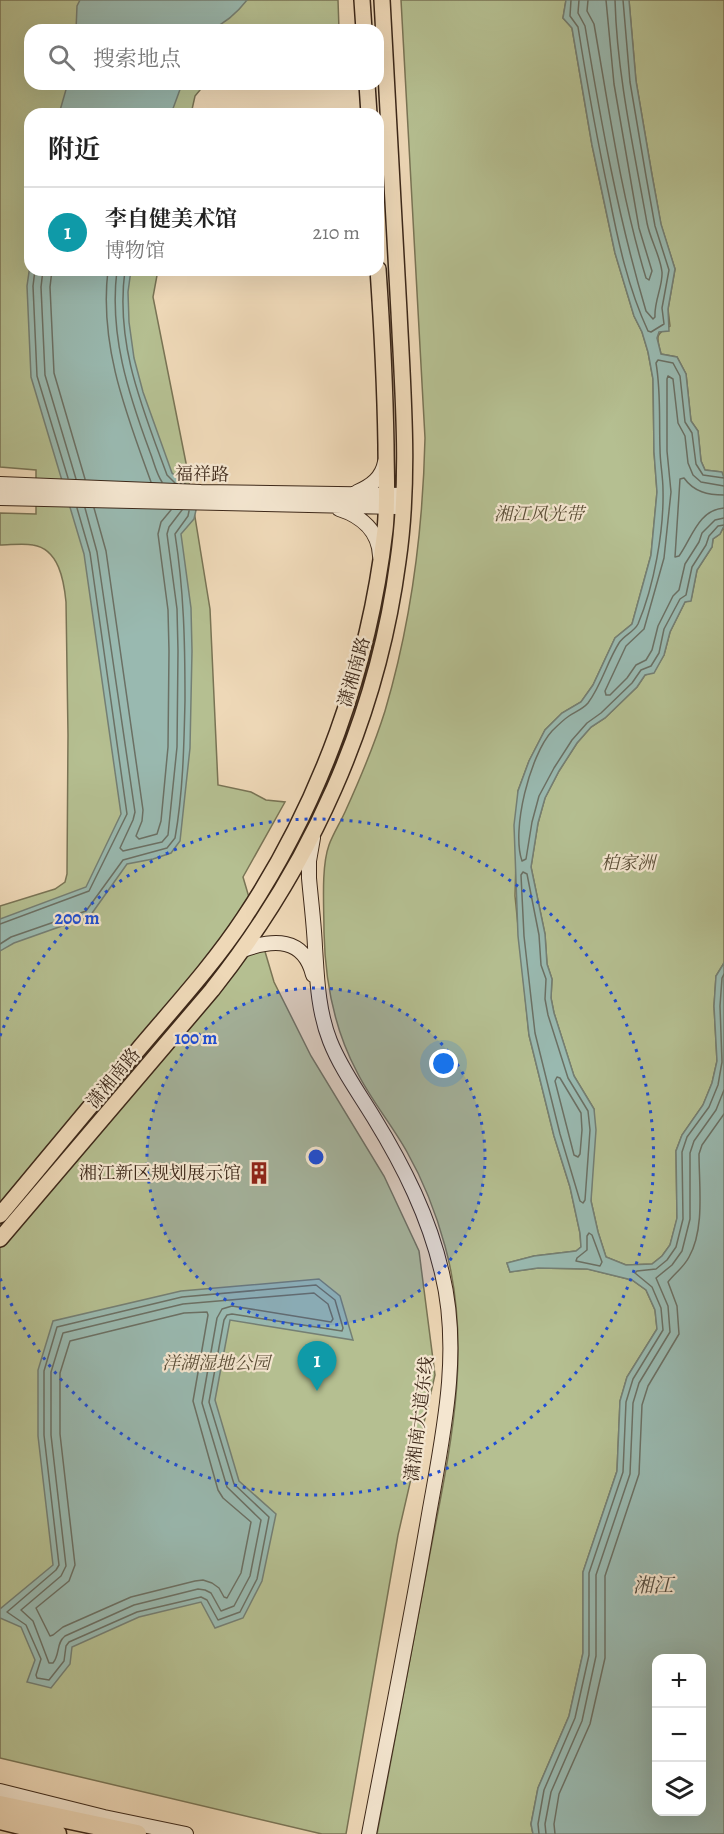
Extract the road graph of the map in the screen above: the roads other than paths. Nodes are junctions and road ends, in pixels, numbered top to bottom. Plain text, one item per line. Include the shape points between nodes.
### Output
1 (362, 0) edge
2 (382, 0) edge
3 (364, 24) edge
4 (383, 24) edge
5 (384, 38) edge
6 (367, 90) edge
7 (369, 108) edge
8 (378, 276) edge
9 (386, 454) junction
10 (2, 484) edge
11 (344, 494) junction
12 (0, 498) edge
13 (203, 498) junction
14 (386, 501) junction
15 (404, 501) junction
16 (319, 506) junction
17 (380, 563) junction
18 (316, 827) junction
19 (243, 951) junction
20 (0, 1215) edge
21 (0, 1239) edge
22 (0, 1791) edge
23 (0, 1805) edge
24 (0, 1820) edge
25 (57, 1834) edge
26 (137, 1834) edge
27 (186, 1834) edge
28 (367, 1834) edge

1 - 3 main road
2 - 4 main road, 潇湘南路
5 - 15 main road, 潇湘南路 via 404,417
6 - 7 main road
8 - 9 main road, 潇湘南路
9 - 11 street via 380,476 357,492
9 - 14 main road, 潇湘南路
10 - 13 street, 福祥路
11 - 13 street, 福祥路
11 - 14 street, 福祥路
12 - 13 street, 福祥路
13 - 16 street, 福祥路
14 - 15 street, 福祥路
14 - 16 street, 福祥路
14 - 17 main road, 潇湘南路
15 - 18 main road, 潇湘南路 via 398,563 373,682 335,789
16 - 17 street via 348,512 368,526 378,544
17 - 20 main road, 潇湘南路 via 368,628 345,712 295,833 244,918 207,969
18 - 19 main road, 潇湘南路 via 288,882
18 - 28 street, 潇湘南大道东线 via 309,878 322,1013 345,1072 412,1185 443,1274 450,1319 450,1371 440,1452
19 - 21 main road, 潇湘南路
19 - 28 street, 潇湘南大道东线 via 278,942 297,949 307,958 325,1039 411,1192 440,1285 446,1364 439,1428
22 - 27 street
23 - 26 highway
24 - 25 highway

